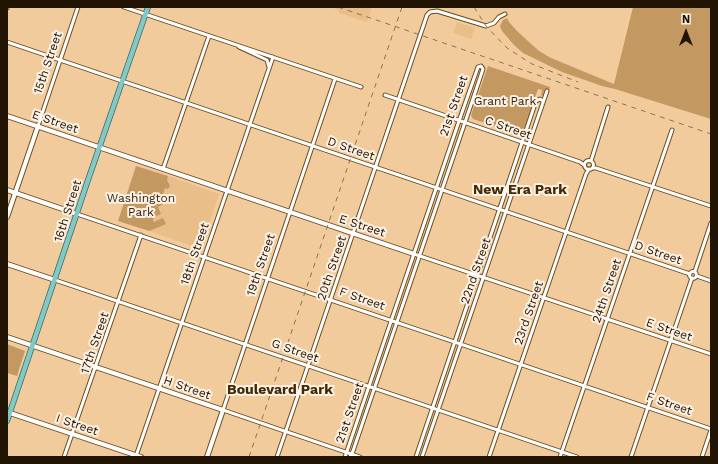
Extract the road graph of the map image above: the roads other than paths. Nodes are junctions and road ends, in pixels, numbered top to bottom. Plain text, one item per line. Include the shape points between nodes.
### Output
1 (78, 7) edge
2 (124, 7) edge
3 (148, 7) edge
4 (146, 14) junction
5 (504, 14) dead end
6 (209, 36) junction
7 (7, 42) edge
8 (232, 43) junction
9 (273, 57) junction
10 (60, 59) junction
11 (270, 69) junction
12 (335, 79) junction
13 (123, 81) junction
14 (361, 87) dead end
15 (470, 88) junction
16 (476, 90) junction
17 (547, 92) dead end
18 (385, 95) dead end
19 (399, 100) junction
20 (186, 103) junction
21 (543, 103) junction
22 (608, 107) dead end
23 (7, 116) edge
24 (459, 121) junction
25 (465, 123) junction
26 (250, 124) junction
27 (38, 126) junction
28 (672, 130) dead end
29 (522, 142) junction
30 (528, 144) junction
31 (313, 145) junction
32 (100, 148) junction
33 (588, 165) junction
34 (376, 166) junction
35 (163, 169) junction
36 (436, 187) junction
37 (652, 187) junction
38 (442, 189) junction
39 (7, 190) edge
40 (227, 190) junction
41 (15, 192) junction
42 (711, 206) edge
43 (500, 209) junction
44 (506, 211) junction
45 (290, 212) junction
46 (77, 214) junction
47 (7, 217) edge
48 (711, 223) edge
49 (566, 231) junction
50 (353, 233) junction
51 (141, 235) junction
52 (630, 253) junction
53 (414, 254) junction
54 (420, 255) junction
55 (204, 256) junction
56 (7, 264) edge
57 (695, 271) junction
58 (690, 274) junction
59 (477, 275) junction
60 (697, 276) junction
61 (483, 277) junction
62 (267, 278) junction
63 (692, 278) junction
64 (55, 280) junction
65 (711, 281) edge
66 (544, 298) junction
67 (331, 299) junction
68 (118, 301) junction
69 (607, 319) junction
70 (391, 320) junction
71 (181, 322) junction
72 (397, 322) junction
73 (7, 337) edge
74 (455, 341) junction
75 (671, 341) junction
76 (461, 343) junction
77 (245, 344) junction
78 (32, 346) junction
79 (711, 354) edge
80 (521, 364) junction
81 (308, 366) junction
82 (96, 368) junction
83 (584, 385) junction
84 (368, 386) junction
85 (374, 388) junction
86 (159, 389) junction
87 (648, 407) junction
88 (432, 408) junction
89 (223, 410) junction
90 (438, 410) junction
91 (8, 412) edge
92 (7, 421) edge
93 (711, 429) edge
94 (498, 430) junction
95 (285, 432) junction
96 (73, 434) junction
97 (346, 452) junction
98 (562, 452) junction
99 (138, 456) edge
100 (351, 456) edge
101 (358, 456) edge
102 (64, 457) edge
103 (206, 457) edge
104 (276, 457) edge
105 (345, 457) edge
106 (416, 457) edge
107 (422, 457) edge
108 (489, 457) edge
109 (560, 457) edge
110 (577, 457) edge
111 (631, 457) edge
112 (702, 457) edge

1 - 10 street, 15th Street
2 - 4 street
3 - 4 main road, 16th Street
4 - 6 street
4 - 13 main road, 16th Street
5 - 19 street, 20th Street via 486,26 440,12 428,13
6 - 8 street
6 - 20 street
7 - 10 street, D Street
8 - 9 street
8 - 11 street via 267,60
9 - 11 street, 18th Street
9 - 12 street
10 - 13 street, D Street
10 - 27 street, 15th Street
11 - 26 street, 18th Street
12 - 14 street
12 - 31 street, 19th Street
13 - 20 street, D Street
13 - 32 main road, 16th Street
15 - 16 street
15 - 16 street, 21st Street via 478,67 481,66 483,69
15 - 24 street, 21st Street
16 - 25 street, 21st Street
17 - 21 street, 22nd Street
18 - 19 street, C Street
19 - 24 street, C Street
19 - 34 street, 20th Street
20 - 26 street, D Street
20 - 35 street
21 - 29 street, 22nd Street via 542,99 536,101
21 - 30 street, 22nd Street
22 - 33 street, 23rd Street
23 - 27 street, E Street
24 - 25 street, C Street
24 - 36 street, 21st Street
25 - 29 street, C Street
25 - 38 street, 21st Street
26 - 31 street, D Street
26 - 40 street, 18th Street
27 - 32 street, E Street
27 - 41 street, 15th Street
28 - 37 street, 24th Street
29 - 30 street, C Street
29 - 43 street, 22nd Street
30 - 33 street, C Street
30 - 44 street, 22nd Street
31 - 34 street, D Street
31 - 45 street, 19th Street
32 - 35 street, E Street
32 - 46 main road, 16th Street
33 - 37 street, C Street
33 - 49 street, 23rd Street
34 - 36 street, D Street
34 - 50 street, 20th Street
35 - 40 street, E Street
36 - 38 street, D Street
36 - 53 street, 21st Street
37 - 42 street, C Street
37 - 52 street, 24th Street
38 - 43 street, D Street
38 - 54 street, 21st Street
39 - 41 street, F Street
40 - 45 street, E Street
40 - 55 street, 18th Street
41 - 46 street, F Street
41 - 47 street, 15th Street
43 - 44 street, D Street
43 - 59 street, 22nd Street
44 - 49 street, D Street
44 - 61 street, 22nd Street
45 - 50 street, E Street
45 - 62 street, 19th Street
46 - 51 street, F Street
46 - 64 main road, 16th Street
48 - 57 street
49 - 52 street, D Street
49 - 66 street, 23rd Street
50 - 53 street, E Street
50 - 67 street, 20th Street
51 - 55 street, F Street
51 - 68 street, 17th Street
52 - 58 street, D Street
52 - 69 street, 24th Street
53 - 54 street, E Street
53 - 70 street, 21st Street
54 - 59 street, E Street
54 - 72 street, 21st Street
55 - 62 street, F Street
55 - 71 street, 18th Street
56 - 64 street, G Street
57 - 58 street via 691,271
57 - 60 street
58 - 63 street
59 - 61 street, E Street
59 - 74 street, 22nd Street
60 - 63 street
60 - 65 street
61 - 66 street, E Street
61 - 76 street, 22nd Street
62 - 67 street, F Street
62 - 77 street, 19th Street
63 - 75 street
64 - 68 street, G Street
64 - 78 main road, 16th Street
66 - 69 street, E Street
66 - 80 street, 23rd Street
67 - 70 street, F Street
67 - 81 street, 20th Street
68 - 71 street, G Street
68 - 82 street, 17th Street
69 - 75 street, E Street
69 - 83 street, 24th Street
70 - 72 street, F Street
70 - 84 street, 21st Street
71 - 77 street, G Street
71 - 86 street, 18th Street
72 - 74 street, F Street
72 - 85 street, 21st Street
73 - 78 street, H Street
74 - 76 street, F Street
74 - 88 street, 22nd Street
75 - 79 street, E Street
75 - 87 street
76 - 80 street, F Street
76 - 90 street, 22nd Street
77 - 81 street, G Street
77 - 89 street, 19th Street
78 - 82 street, H Street
78 - 91 main road, 16th Street
80 - 83 street, F Street
80 - 94 street, 23rd Street
81 - 84 street, G Street
81 - 95 street, 20th Street
82 - 86 street, H Street
82 - 96 street, 17th Street
83 - 87 street, F Street
83 - 98 street, 24th Street
84 - 85 street, G Street
84 - 97 street, 21st Street
85 - 88 street, G Street
85 - 100 street, 21st Street
86 - 89 street, H Street
86 - 99 street, 18th Street
87 - 93 street, F Street
87 - 111 street
88 - 90 street, G Street
88 - 106 street, 22nd Street
89 - 95 street, H Street
89 - 103 street, 19th Street
90 - 94 street, G Street
90 - 107 street, 22nd Street
91 - 92 main road, 16th Street
91 - 96 street, I Street
93 - 112 street
94 - 98 street, G Street
94 - 108 street, 23rd Street
95 - 97 street, H Street
95 - 104 street, 20th Street
96 - 99 street, I Street
96 - 102 street, 17th Street
97 - 100 street, H Street
97 - 105 street, 21st Street
98 - 109 street, 24th Street
98 - 110 street, G Street
100 - 101 street, H Street

